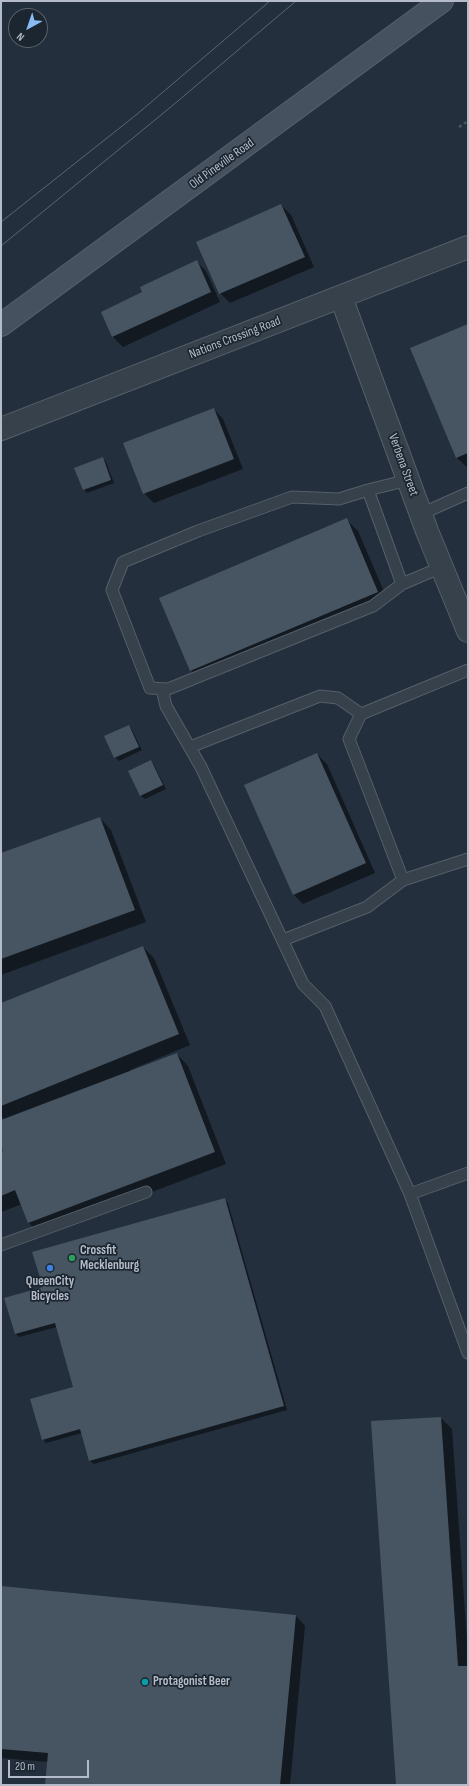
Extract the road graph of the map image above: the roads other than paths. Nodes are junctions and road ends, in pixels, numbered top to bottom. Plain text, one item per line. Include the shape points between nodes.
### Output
1 (442, 1) edge
2 (468, 247) edge
3 (341, 297) junction
4 (1, 325) edge
5 (1, 429) edge
6 (408, 480) junction
7 (368, 490) junction
8 (468, 493) edge
9 (421, 514) junction
10 (442, 567) junction
11 (402, 584) junction
12 (468, 631) edge
13 (468, 670) edge
14 (162, 689) junction
15 (361, 714) junction
16 (190, 747) junction
17 (468, 859) edge
18 (403, 880) junction
19 (283, 940) junction
20 (468, 1173) edge
21 (146, 1192) dead end
22 (410, 1194) junction
23 (1, 1245) edge
24 (468, 1352) edge

1 - 4 street, Old Pineville Road
2 - 3 street, Nations Crossing Road
3 - 5 street, Nations Crossing Road
3 - 6 street, Verbena Street
6 - 7 lane
6 - 9 street, Verbena Street
7 - 11 lane
7 - 14 lane via 339,499 292,498 198,531 123,562 112,590 150,688
8 - 9 lane
9 - 10 street, Verbena Street
10 - 11 lane
10 - 12 street, Verbena Street
11 - 14 lane via 373,606 168,690
13 - 15 lane
14 - 16 lane via 166,706
15 - 16 lane via 338,698 320,696
15 - 18 lane via 349,738
16 - 19 lane
17 - 18 lane
18 - 19 lane via 367,907
19 - 22 lane via 303,984 325,1006
20 - 22 lane
21 - 23 lane
22 - 24 lane

